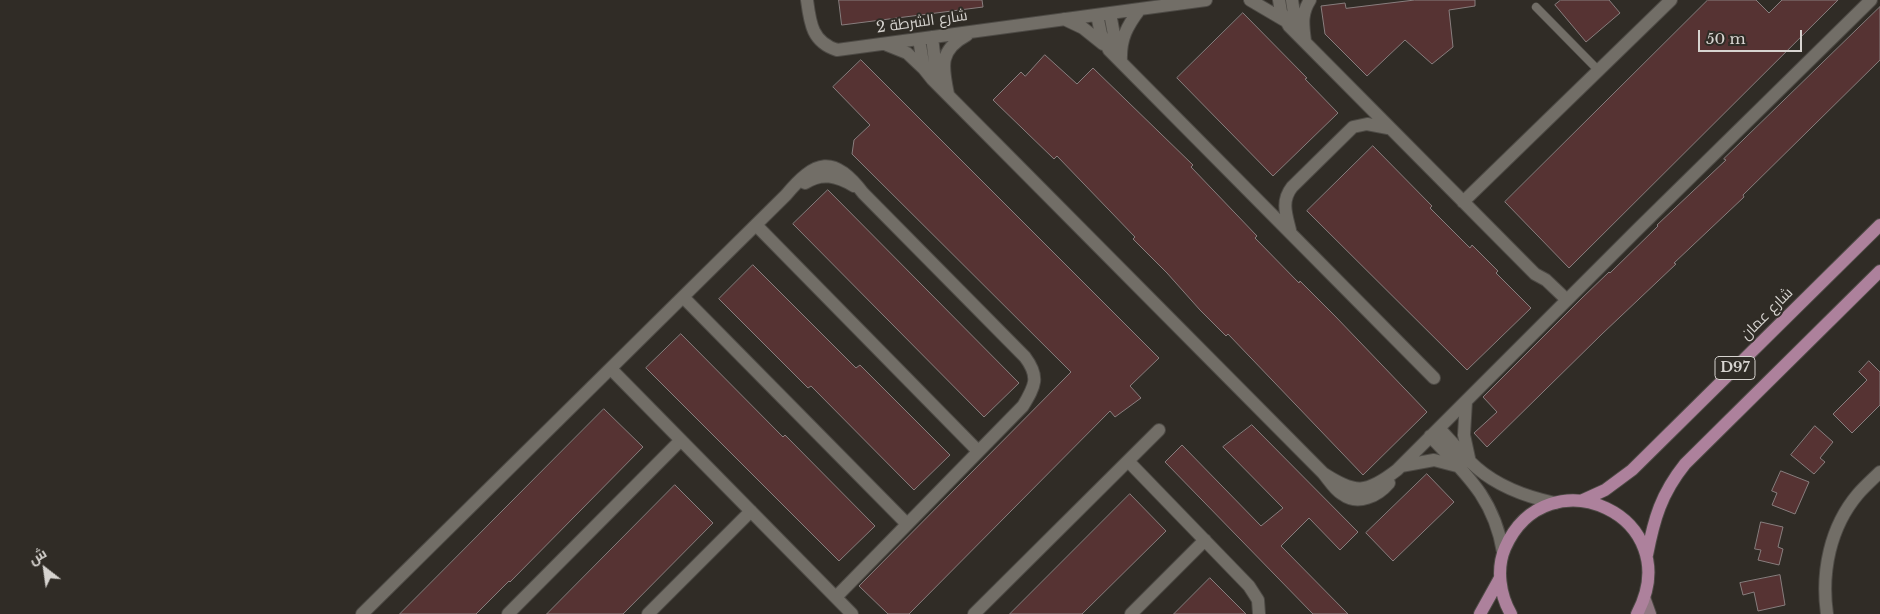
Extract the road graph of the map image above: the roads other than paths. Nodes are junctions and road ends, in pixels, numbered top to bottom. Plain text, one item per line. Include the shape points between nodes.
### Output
1 (807, 0) edge
2 (1206, 0) edge
3 (1250, 0) edge
4 (1279, 0) edge
5 (1292, 0) edge
6 (1310, 0) edge
7 (1671, 0) edge
8 (1871, 0) edge
9 (1536, 7) dead end
10 (1140, 9) junction
11 (1110, 13) junction
12 (1097, 15) junction
13 (1064, 19) junction
14 (1284, 20) junction
15 (974, 31) junction
16 (1302, 37) junction
17 (925, 38) junction
18 (885, 44) junction
19 (1108, 49) junction
20 (1120, 61) junction
21 (924, 69) junction
22 (1598, 71) junction
23 (938, 84) junction
24 (948, 94) junction
25 (1389, 128) junction
26 (1463, 202) junction
27 (756, 225) junction
28 (1880, 225) edge
29 (1291, 233) junction
30 (1880, 271) edge
31 (684, 298) junction
32 (1564, 303) junction
33 (611, 369) junction
34 (1434, 378) dead end
35 (1466, 401) junction
36 (1159, 430) dead end
37 (1435, 432) junction
38 (681, 440) junction
39 (978, 451) junction
40 (1128, 461) junction
41 (1465, 464) junction
42 (1399, 468) junction
43 (1880, 472) edge
44 (1583, 500) junction
45 (1555, 503) junction
46 (751, 511) junction
47 (907, 524) junction
48 (1205, 540) junction
49 (1503, 552) junction
50 (1647, 555) junction
51 (1500, 578) junction
52 (836, 597) junction
53 (1644, 600) junction
54 (362, 614) edge
55 (508, 614) edge
56 (648, 614) edge
57 (852, 614) edge
58 (974, 614) edge
59 (1130, 614) edge
60 (1259, 614) edge
61 (1480, 614) edge
62 (1511, 614) edge
63 (1638, 614) edge
64 (1650, 614) edge
65 (1827, 614) edge

1 - 18 street, شارع الشرطة 2 via 811,26 822,43 837,50
2 - 10 street, شارع الشرطة 2
3 - 14 street
4 - 14 street
5 - 16 street
6 - 16 street via 1302,22
7 - 22 street
8 - 32 street
9 - 22 lane
10 - 11 street, شارع الشرطة 2
10 - 20 street via 1123,35
11 - 12 street, شارع الشرطة 2
11 - 20 street
12 - 13 street, شارع الشرطة 2
12 - 19 street
13 - 15 street, شارع الشرطة 2
13 - 19 street via 1092,34
14 - 16 street
15 - 17 street, شارع الشرطة 2
15 - 24 street via 958,40 945,56 943,72
16 - 25 street
17 - 18 street, شارع الشرطة 2
17 - 21 street
17 - 23 street
18 - 21 street via 907,53
19 - 20 street
20 - 29 street
21 - 23 street
22 - 26 street
23 - 24 street
24 - 42 street via 1323,473 1348,488 1360,489 1374,486
25 - 26 street
25 - 29 street via 1367,124 1353,127 1292,187 1284,206
26 - 32 street via 1535,274 1541,286
27 - 31 street
27 - 39 street
27 - 39 street via 786,195 811,179 827,176 843,180 863,193 1025,357 1036,380 1030,395
28 - 44 main road, شارع عمان / D97 via 1632,470 1605,490
29 - 34 street
30 - 50 main road, D97 via 1685,464 1660,504
31 - 33 street
31 - 47 street
32 - 35 street
33 - 38 street
33 - 54 street
35 - 37 street
35 - 41 street
36 - 40 street
37 - 41 street
37 - 42 street
38 - 46 street
38 - 55 street
39 - 47 street
40 - 48 street
40 - 58 street
41 - 42 street via 1434,460
41 - 45 street via 1514,490
41 - 49 street via 1488,506
43 - 65 street via 1858,494 1835,534 1826,574
44 - 45 main road
44 - 50 main road via 1616,513 1630,524
45 - 49 main road via 1542,507 1524,521 1509,538
46 - 52 street
46 - 56 street
47 - 52 street
48 - 59 street
48 - 60 street via 1254,592
49 - 51 main road
50 - 53 main road via 1648,585
51 - 61 main road
51 - 62 main road
52 - 57 street
53 - 63 main road
53 - 64 street

